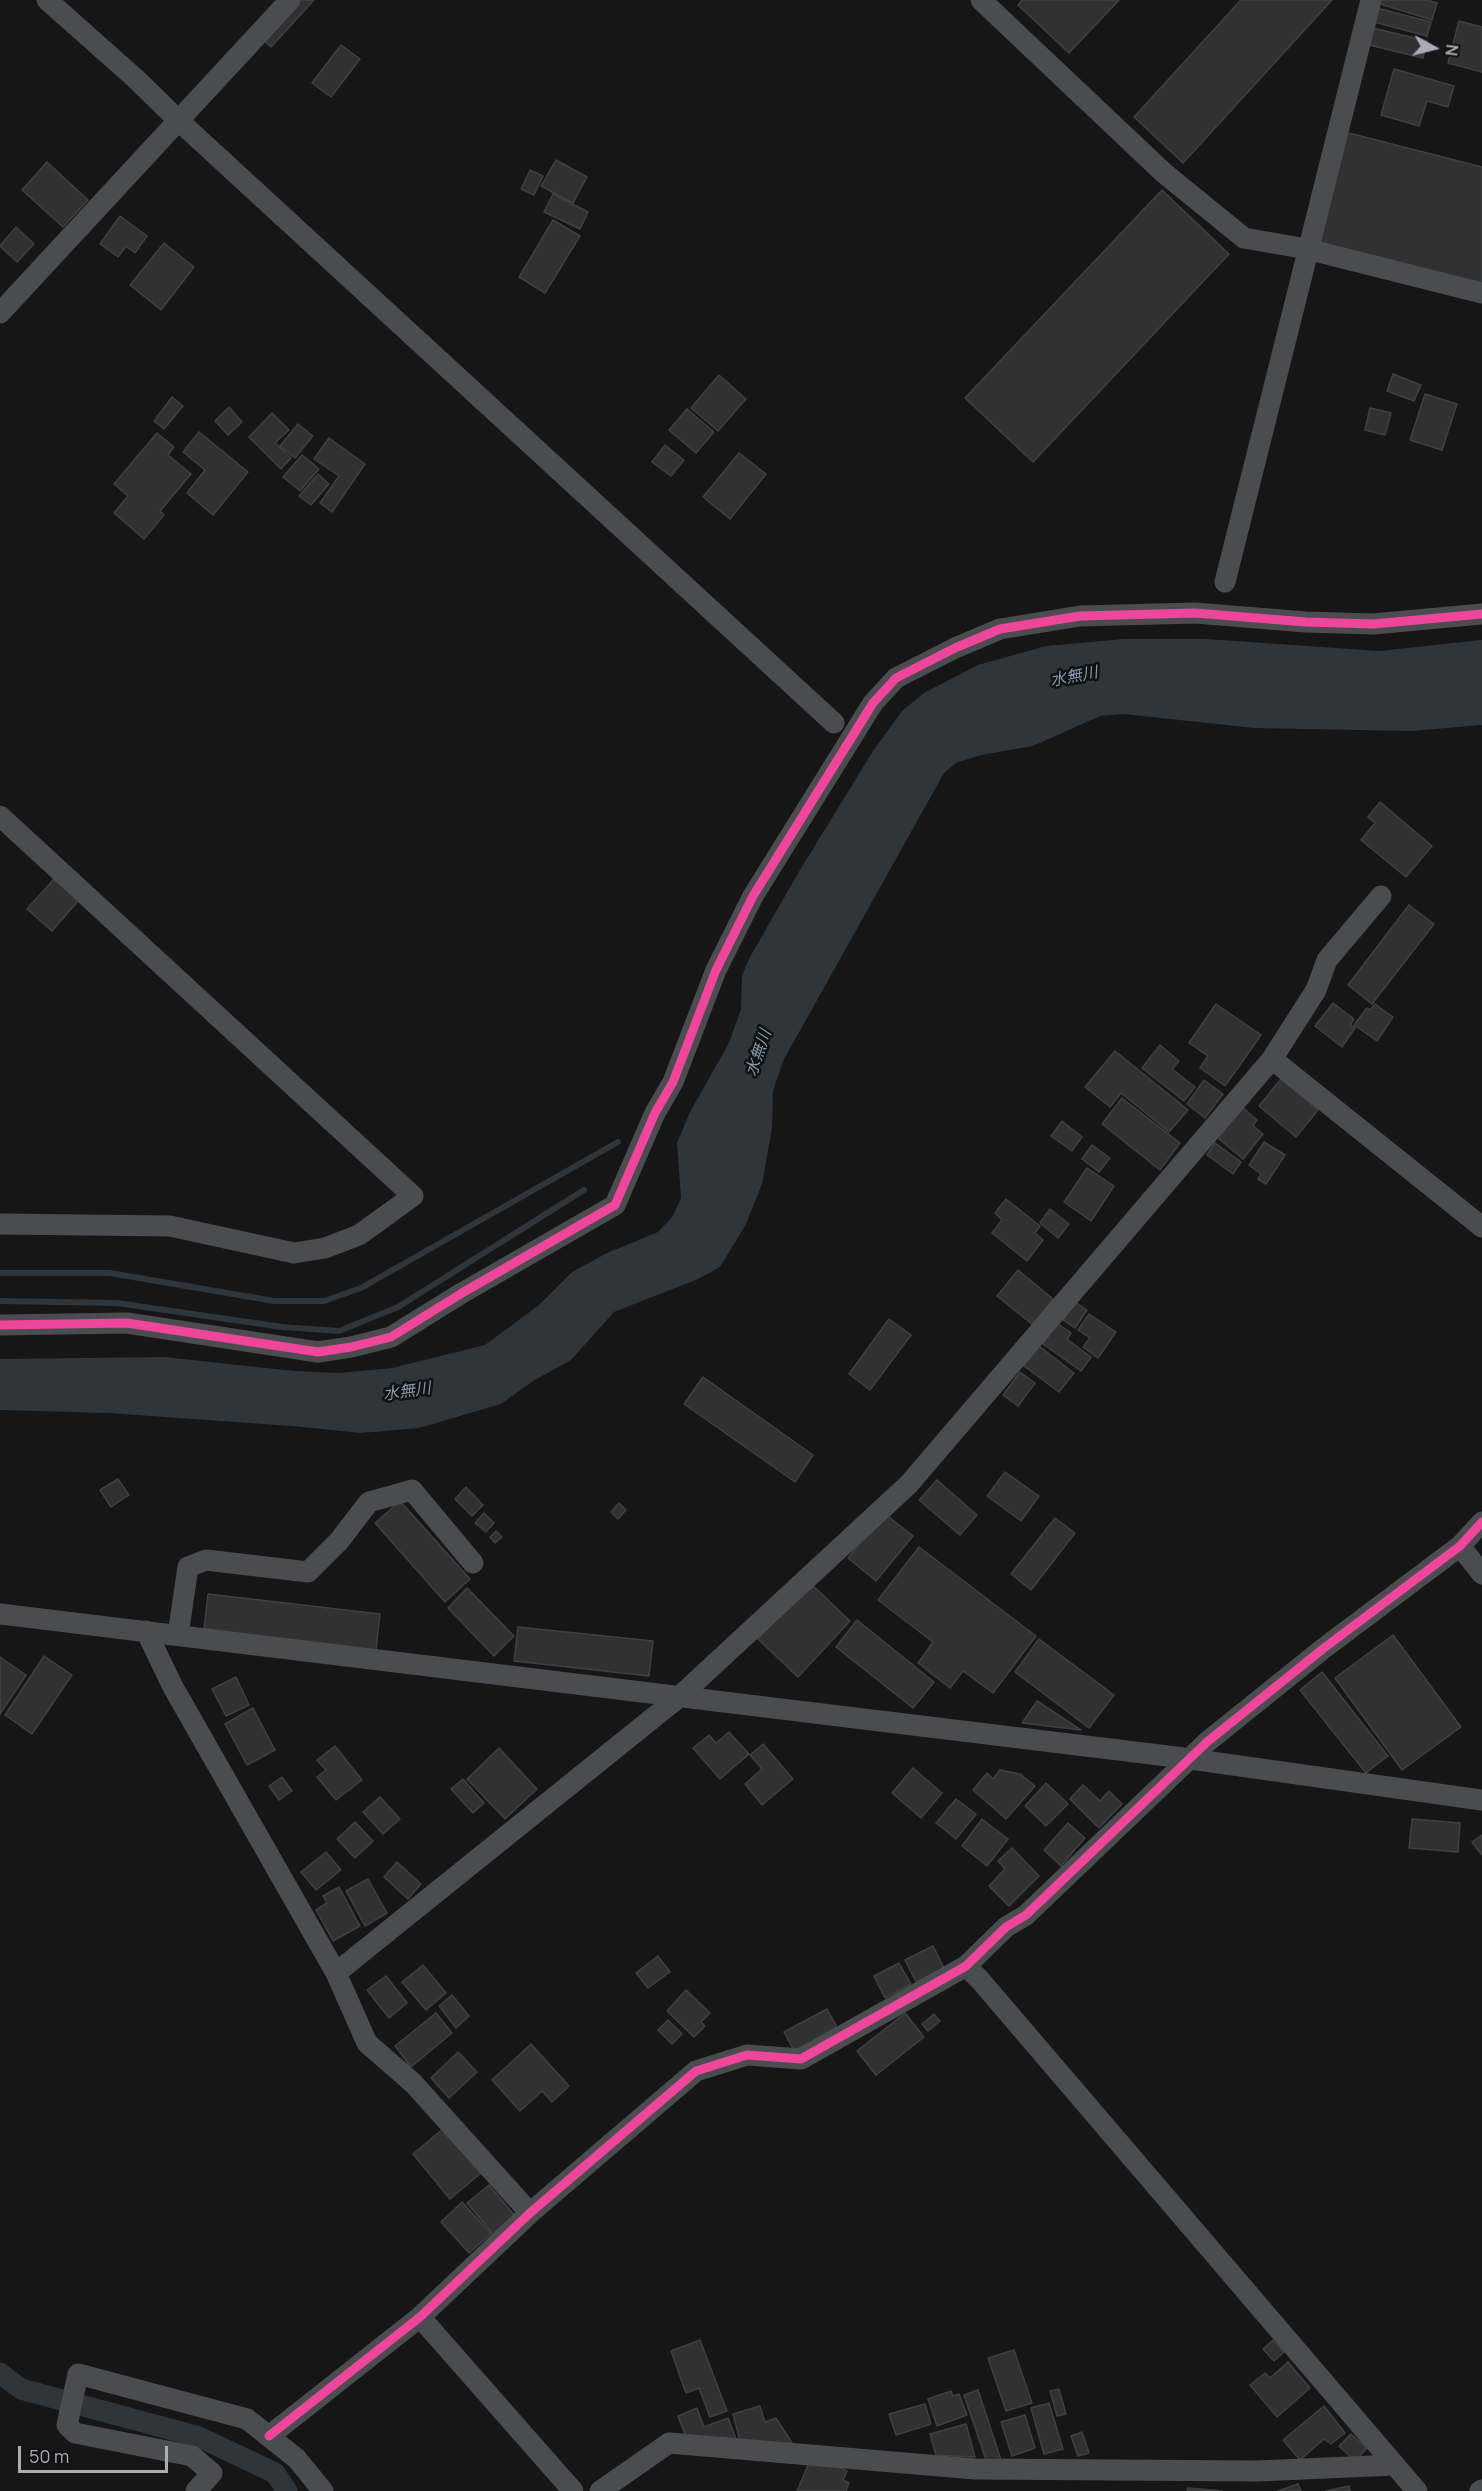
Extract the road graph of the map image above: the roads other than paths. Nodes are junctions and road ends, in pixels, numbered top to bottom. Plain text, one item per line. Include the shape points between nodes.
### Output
1 (47, 0) edge
2 (290, 0) edge
3 (981, 0) edge
4 (1371, 0) edge
5 (179, 121) junction
6 (1307, 249) junction
7 (1482, 293) edge
8 (0, 312) edge
9 (1225, 582) dead end
10 (1482, 614) edge
11 (834, 723) dead end
12 (0, 816) edge
13 (1381, 896) dead end
14 (1272, 1059) junction
15 (0, 1224) edge
16 (1482, 1227) edge
17 (0, 1325) edge
18 (1482, 1522) edge
19 (1460, 1546) junction
20 (473, 1563) dead end
21 (1482, 1574) edge
22 (0, 1614) edge
23 (146, 1631) junction
24 (178, 1635) junction
25 (679, 1697) junction
26 (1187, 1761) junction
27 (1482, 1800) edge
28 (966, 1966) junction
29 (336, 1973) junction
30 (530, 2213) junction
31 (420, 2317) junction
32 (269, 2436) junction
33 (1395, 2465) junction
34 (196, 2491) edge
35 (323, 2491) edge
36 (573, 2491) edge
37 (600, 2491) edge
38 (1417, 2491) edge

1 - 5 street
2 - 5 street
3 - 6 street via 1164,173 1244,238
4 - 6 street
5 - 8 street
5 - 11 street
6 - 7 street
6 - 9 street
10 - 17 street via 1373,624 1195,613 1080,616 1000,628 946,652 896,678 873,703 753,896 716,970 673,1082 655,1113 615,1205 391,1337 351,1347 318,1352 127,1323
12 - 15 street via 413,1196 360,1235 325,1248 294,1252 170,1227
13 - 14 street via 1327,960 1316,990
14 - 16 street
14 - 25 street via 909,1484
18 - 19 street
19 - 21 street
19 - 26 street via 1315,1655
20 - 24 street via 412,1490 369,1502 339,1541 308,1572 206,1560 188,1567
22 - 23 street
23 - 24 street
23 - 29 street via 173,1687
24 - 25 street
25 - 26 street
25 - 29 street
26 - 27 street
26 - 28 street via 1026,1915 1006,1927
28 - 30 street via 801,2059 747,2055 696,2071
28 - 33 street
29 - 30 street via 367,2043 413,2083
30 - 31 street
31 - 32 street
31 - 36 street
32 - 34 street via 247,2419 78,2374 68,2425 75,2433 192,2456 212,2473
32 - 35 street via 297,2458
33 - 37 street via 1257,2471 975,2469 669,2443
33 - 38 street

